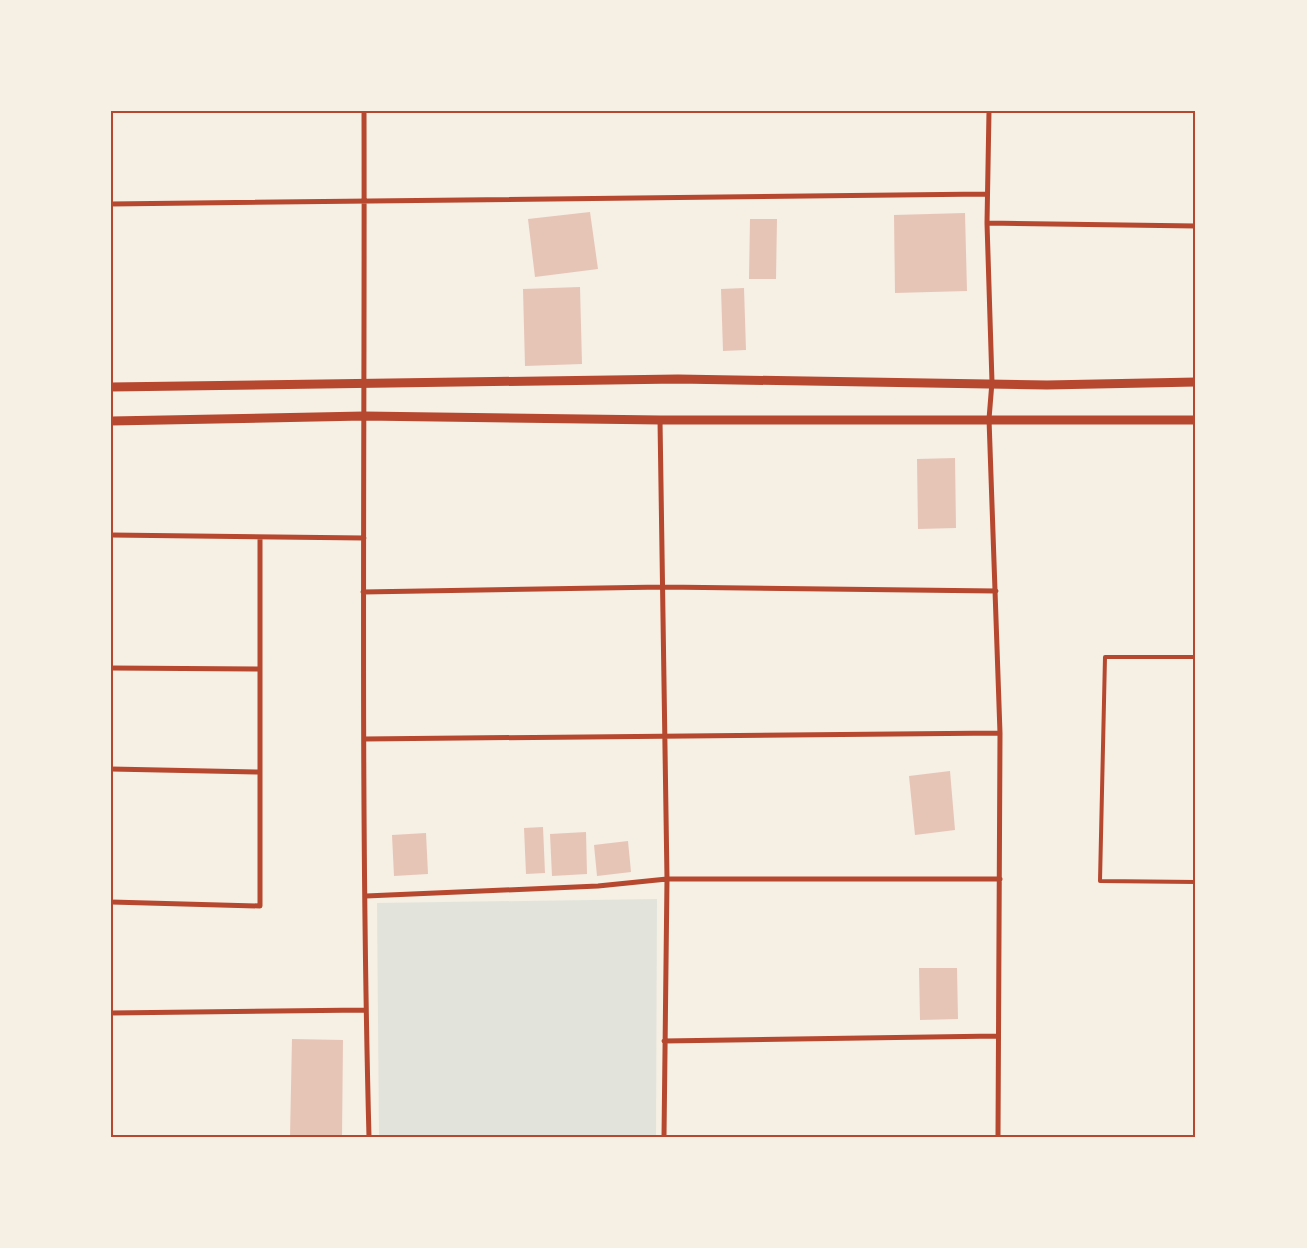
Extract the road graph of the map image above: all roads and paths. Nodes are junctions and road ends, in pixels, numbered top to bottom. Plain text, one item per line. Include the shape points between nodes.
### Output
1 (364, 111) edge
2 (989, 111) edge
3 (986, 194) junction
4 (365, 203) junction
5 (111, 204) edge
6 (987, 223) junction
7 (1196, 226) edge
8 (365, 382) junction
9 (992, 382) junction
10 (1196, 382) edge
11 (111, 387) edge
12 (364, 416) junction
13 (989, 419) junction
14 (660, 420) junction
15 (1196, 420) edge
16 (111, 421) edge
17 (111, 535) edge
18 (260, 537) junction
19 (364, 538) junction
20 (663, 586) junction
21 (996, 591) junction
22 (363, 592) junction
23 (1196, 657) edge
24 (111, 668) edge
25 (260, 669) junction
26 (1000, 733) junction
27 (664, 736) junction
28 (364, 739) junction
29 (111, 769) edge
30 (260, 772) junction
31 (667, 879) junction
32 (1000, 879) junction
33 (1196, 882) edge
34 (366, 896) junction
35 (111, 902) edge
36 (366, 1010) junction
37 (111, 1013) edge
38 (997, 1036) junction
39 (664, 1041) junction
40 (368, 1137) edge
41 (664, 1137) edge
42 (998, 1137) edge

1 - 4 street
2 - 3 street
3 - 4 street
3 - 6 street
4 - 5 street
4 - 8 street
6 - 7 street
6 - 9 street
8 - 9 street
8 - 11 street
8 - 12 street
9 - 10 street via 1047,385
9 - 13 street
12 - 14 street
12 - 16 street
12 - 19 street
13 - 14 street
13 - 15 street
13 - 21 street
14 - 20 street
17 - 18 street
18 - 19 street
18 - 25 street
19 - 22 street
20 - 21 street
20 - 22 street
20 - 27 street
21 - 26 street
22 - 28 street
23 - 33 lane via 1105,657 1100,881
24 - 25 street
25 - 30 street
26 - 27 street
26 - 32 street
27 - 28 street
27 - 31 street
28 - 34 street
29 - 30 street
30 - 35 street via 260,906
31 - 32 street
31 - 34 street via 598,886
31 - 39 street
32 - 38 street
34 - 36 street
36 - 37 street
36 - 40 street
38 - 39 street
38 - 42 street
39 - 41 street

